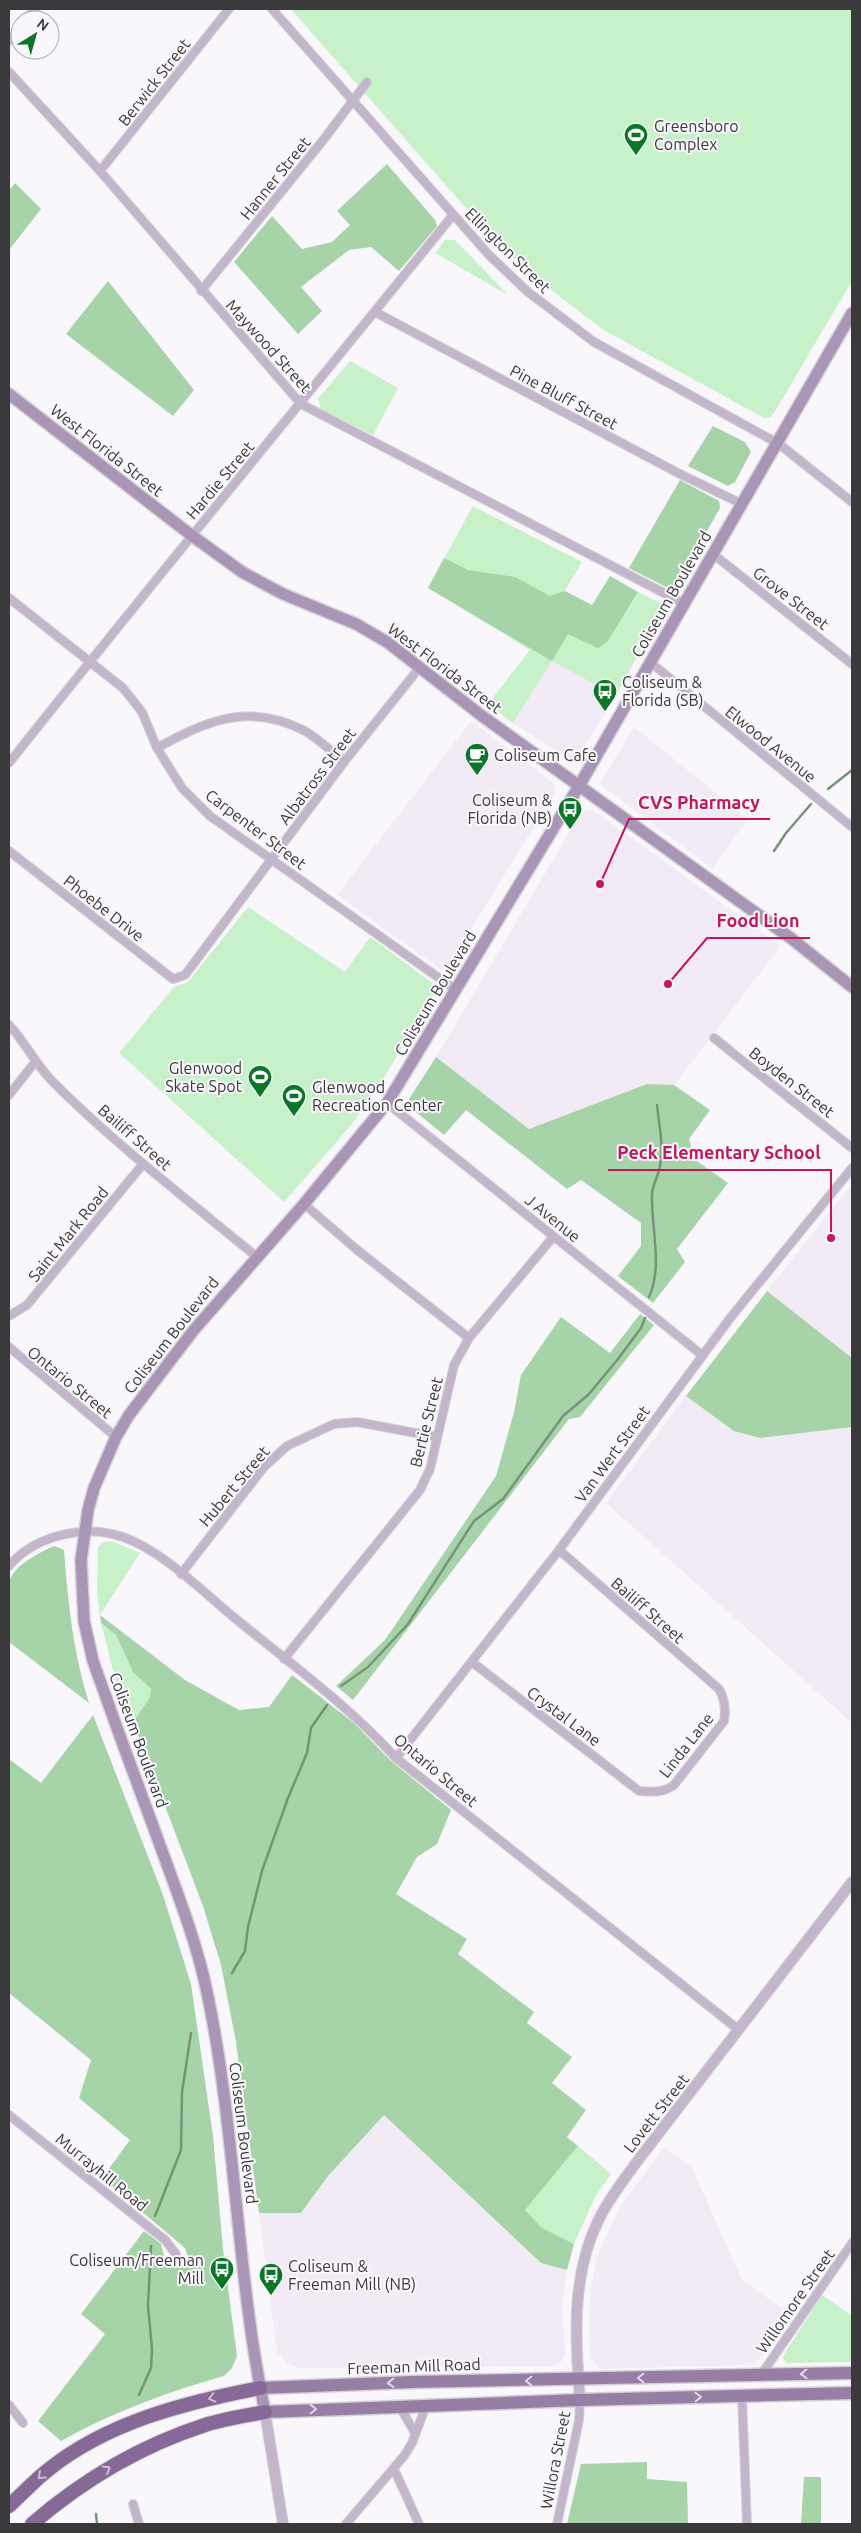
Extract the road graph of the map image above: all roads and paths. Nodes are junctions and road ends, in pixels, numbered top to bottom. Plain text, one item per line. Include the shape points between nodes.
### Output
1 (229, 9) edge
2 (272, 9) edge
3 (9, 72) edge
4 (367, 82) dead end
5 (353, 100) junction
6 (100, 171) junction
7 (454, 215) junction
8 (202, 291) junction
9 (375, 312) junction
10 (852, 313) edge
11 (848, 329) edge
12 (9, 394) edge
13 (301, 404) junction
14 (779, 444) junction
15 (852, 502) edge
16 (742, 504) junction
17 (191, 535) junction
18 (713, 554) junction
19 (9, 598) edge
20 (685, 604) junction
21 (90, 662) junction
22 (650, 662) junction
23 (852, 664) edge
24 (420, 667) junction
25 (157, 748) junction
26 (344, 762) junction
27 (9, 764) edge
28 (579, 786) junction
29 (852, 827) edge
30 (9, 851) edge
31 (271, 859) junction
32 (184, 975) joint
33 (852, 987) edge
34 (456, 990) junction
35 (9, 1025) edge
36 (714, 1038) dead end
37 (36, 1062) junction
38 (9, 1095) edge
39 (387, 1103) junction
40 (852, 1148) edge
41 (143, 1164) junction
42 (852, 1168) edge
43 (304, 1204) junction
44 (553, 1237) junction
45 (257, 1257) junction
46 (9, 1316) edge
47 (469, 1338) junction
48 (9, 1347) edge
49 (702, 1355) junction
50 (116, 1437) junction
51 (437, 1437) junction
52 (84, 1533) junction
53 (559, 1550) junction
54 (9, 1566) edge
55 (181, 1574) junction
56 (284, 1659) junction
57 (472, 1662) junction
58 (719, 1689) joint
59 (396, 1758) junction
60 (639, 1791) joint
61 (852, 1882) edge
62 (739, 2030) junction
63 (9, 2114) edge
64 (852, 2243) edge
65 (176, 2254) dead end
66 (852, 2373) edge
67 (761, 2375) junction
68 (578, 2380) junction
69 (260, 2388) junction
70 (852, 2393) edge
71 (742, 2397) junction
72 (580, 2400) junction
73 (9, 2405) edge
74 (426, 2406) junction
75 (400, 2407) junction
76 (265, 2412) junction
77 (23, 2423) dead end
78 (415, 2433) junction
79 (394, 2469) junction
80 (133, 2504) dead end
81 (9, 2506) edge
82 (32, 2524) edge
83 (139, 2524) edge
84 (283, 2524) edge
85 (346, 2524) edge
86 (420, 2524) edge
87 (557, 2524) edge
88 (747, 2524) edge

1 - 6 street, Berwick Street
2 - 5 street, Ellington Street
3 - 6 street, Maywood Street
4 - 5 street, Hanner Street
5 - 7 street, Ellington Street
5 - 8 street, Hanner Street
6 - 8 street, Maywood Street
7 - 9 street, Hardie Street
7 - 14 street, Ellington Street via 517,282 594,342
8 - 13 street, Maywood Street
9 - 13 street, Hardie Street
9 - 16 street, Pine Bluff Street
10 - 11 main road, Coliseum Boulevard
11 - 14 main road, Coliseum Boulevard
12 - 17 main road, West Florida Street
13 - 17 street, Hardie Street
13 - 20 street, Maywood Street
14 - 15 street, Ellington Street
14 - 16 main road, Coliseum Boulevard
16 - 18 main road, Coliseum Boulevard
17 - 21 street, Hardie Street
17 - 24 main road, West Florida Street via 257,580 356,624
18 - 20 main road, Coliseum Boulevard
18 - 23 street, Grove Street
19 - 21 street, Carpenter Street
20 - 22 main road, Coliseum Boulevard
21 - 25 street, Carpenter Street via 123,688 142,712
21 - 27 street, Hardie Street
22 - 28 main road, Coliseum Boulevard
22 - 29 street, Elwood Avenue
24 - 26 street, Albatross Street
24 - 28 main road, West Florida Street
25 - 26 street via 195,727 231,716 265,717 307,732
25 - 31 street, Carpenter Street via 182,788 210,816
26 - 31 street, Albatross Street
28 - 33 main road, West Florida Street via 792,939
28 - 34 main road, Coliseum Boulevard
30 - 32 street, Phoebe Drive via 173,979
31 - 32 street, Albatross Street
31 - 34 street, Carpenter Street
34 - 39 main road, Coliseum Boulevard
35 - 37 street, Bailiff Street
36 - 40 street, Boyden Street
37 - 38 street
37 - 41 street, Bailiff Street via 53,1082
39 - 43 main road, Coliseum Boulevard
39 - 44 street, J Avenue
41 - 45 street, Bailiff Street
41 - 46 street, Saint Mark Road via 27,1305
42 - 49 street, Van Wert Street
43 - 45 main road, Coliseum Boulevard
43 - 47 street
44 - 47 street, Bertie Street
44 - 49 street, J Avenue
45 - 50 main road, Coliseum Boulevard via 193,1331
47 - 51 street, Bertie Street via 454,1365
48 - 50 street, Ontario Street
49 - 53 street, Van Wert Street
50 - 52 main road, Coliseum Boulevard via 94,1488
51 - 55 street, Hubert Street via 357,1422 334,1424 287,1446 264,1467
51 - 56 street, Bertie Street via 430,1469 420,1490
52 - 54 street, Ontario Street via 62,1534 46,1540 21,1554
52 - 55 street, Ontario Street via 105,1533 135,1542
52 - 69 main road, Coliseum Boulevard via 81,1585 84,1621 93,1661 181,1902 207,1992 228,2118
53 - 57 street, Van Wert Street
53 - 58 street, Bailiff Street
55 - 56 street, Ontario Street
56 - 59 street, Ontario Street via 353,1715
57 - 59 street, Van Wert Street
57 - 60 street, Crystal Lane
58 - 60 street, Linda Lane via 725,1705 724,1721 674,1785 667,1790
59 - 62 street, Ontario Street
61 - 62 street, Lovett Street
62 - 68 street, Lovett Street via 618,2187 598,2221 578,2288
63 - 65 street, Murrayhill Road via 165,2240
64 - 67 street, Willomore Street
66 -> 67 main road, Freeman Mill Road
67 -> 68 main road, Freeman Mill Road
68 -> 69 main road, Freeman Mill Road
68 - 72 street, Lovett Street
69 - 76 main road, Coliseum Boulevard
69 -> 81 highway, Freeman Mill Road via 162,2412 88,2444 49,2470
70 - 71 main road
72 -> 71 main road
71 - 88 street
72 - 74 main road
72 - 87 street, Willora Street via 579,2420
73 - 77 street
74 - 75 main road
74 - 78 street
76 -> 75 main road
75 - 78 street
82 -> 76 highway via 91,2480 148,2446 207,2424
76 - 84 street, Coliseum Boulevard
78 - 79 street
79 - 85 street
79 - 86 street
80 - 83 street

